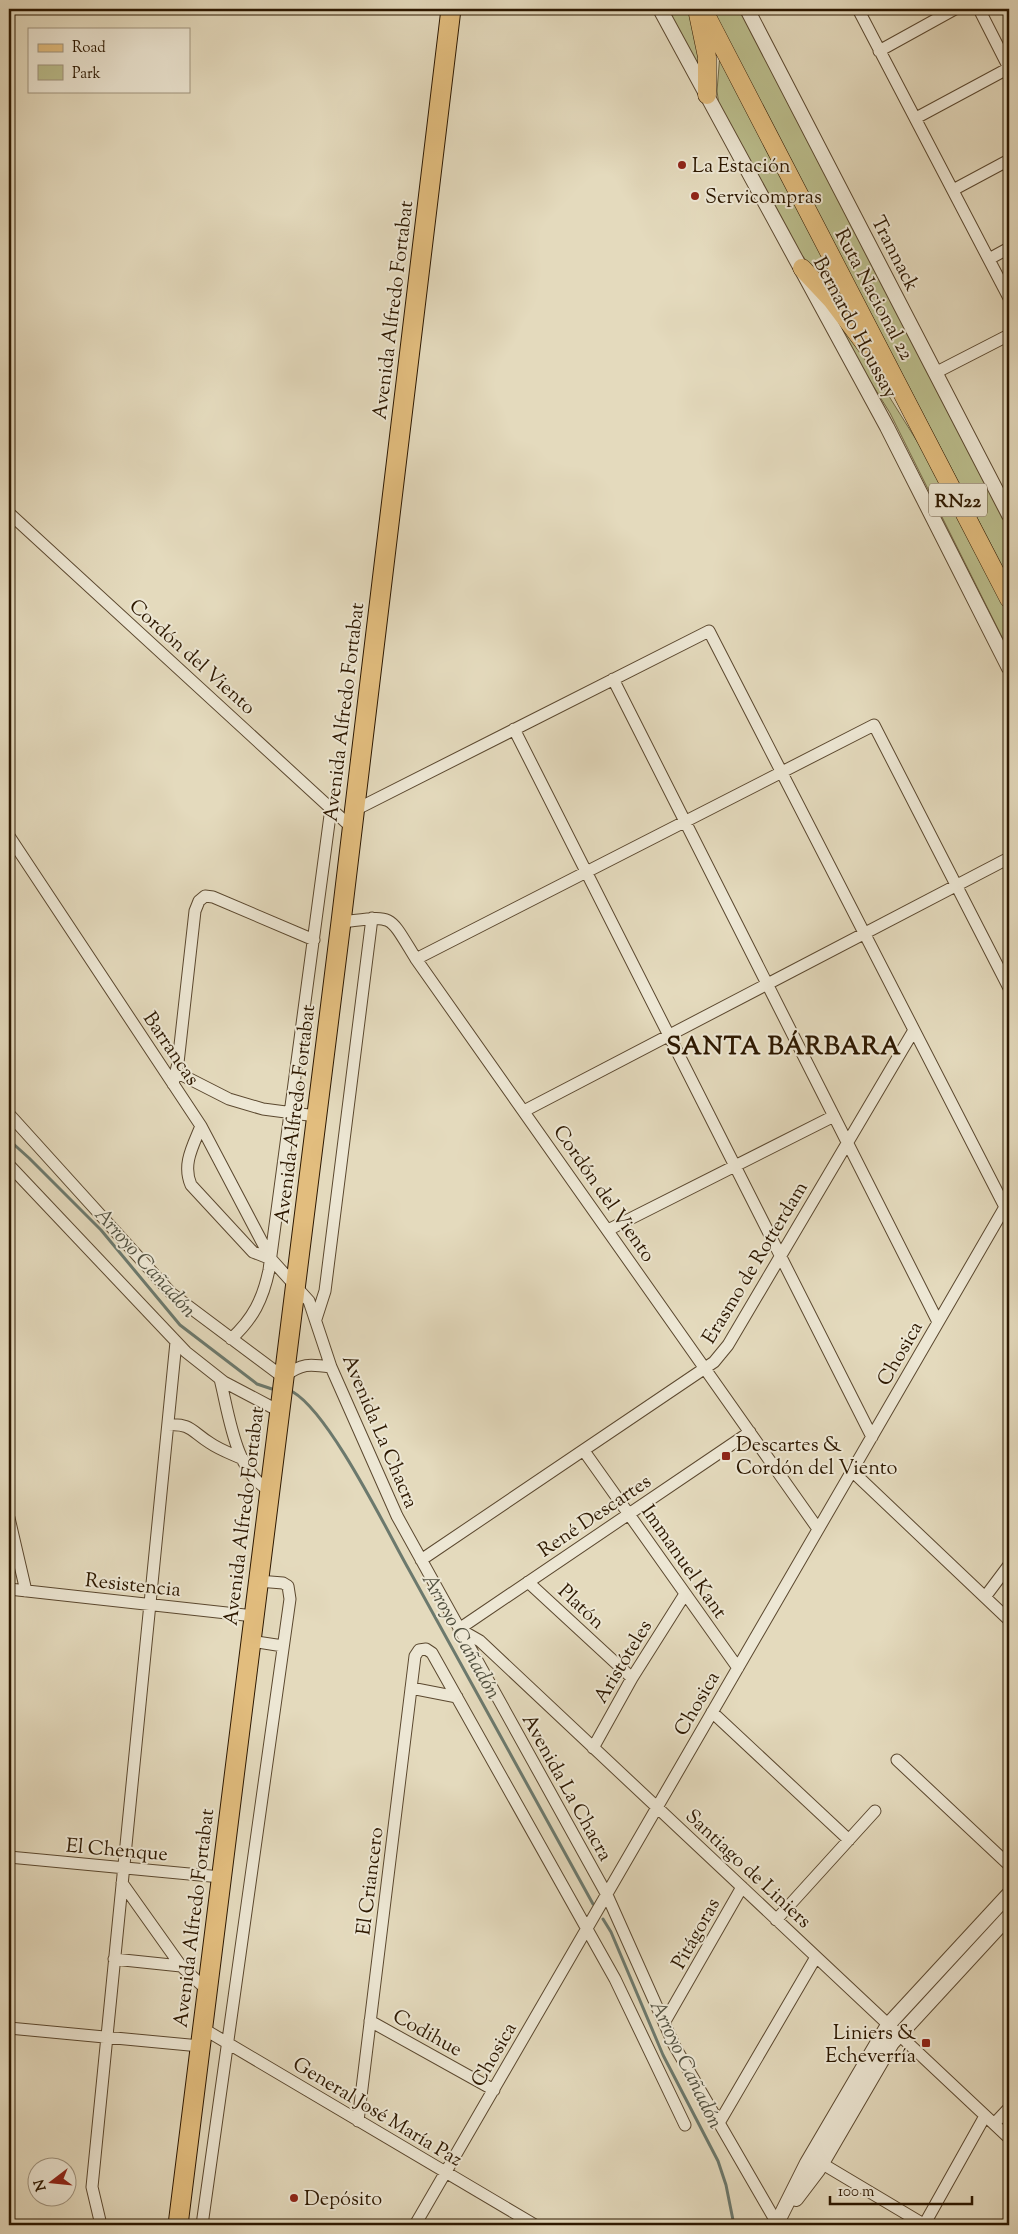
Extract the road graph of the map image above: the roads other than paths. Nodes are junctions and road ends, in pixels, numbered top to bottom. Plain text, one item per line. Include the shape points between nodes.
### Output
1 (451, 9) edge
2 (660, 9) edge
3 (696, 9) edge
4 (703, 9) edge
5 (747, 9) edge
6 (858, 9) edge
7 (955, 9) edge
8 (979, 9) edge
9 (879, 50) junction
10 (1009, 68) edge
11 (707, 95) junction
12 (916, 118) junction
13 (1009, 160) edge
14 (953, 190) junction
15 (1009, 248) edge
16 (989, 259) junction
17 (802, 268) junction
18 (1009, 298) edge
19 (1009, 335) edge
20 (936, 373) junction
21 (907, 400) junction
22 (9, 513) edge
23 (1009, 515) edge
24 (1009, 599) edge
25 (1009, 668) edge
26 (612, 679) junction
27 (514, 729) junction
28 (782, 772) junction
29 (331, 808) junction
30 (352, 819) junction
31 (685, 822) junction
32 (9, 836) edge
33 (1009, 858) edge
34 (586, 872) junction
35 (957, 886) junction
36 (372, 918) junction
37 (341, 922) junction
38 (865, 934) junction
39 (314, 940) junction
40 (416, 959) junction
41 (767, 984) junction
42 (1009, 988) edge
43 (914, 1030) junction
44 (669, 1035) junction
45 (176, 1072) junction
46 (173, 1084) junction
47 (524, 1111) junction
48 (290, 1113) junction
49 (9, 1114) edge
50 (316, 1116) junction
51 (834, 1116) junction
52 (201, 1126) junction
53 (847, 1143) junction
54 (9, 1165) edge
55 (734, 1166) junction
56 (1007, 1203) edge
57 (608, 1230) junction
58 (780, 1256) junction
59 (271, 1259) junction
60 (295, 1283) junction
61 (316, 1319) junction
62 (938, 1322) junction
63 (231, 1339) junction
64 (176, 1342) junction
65 (331, 1367) junction
66 (706, 1370) junction
67 (283, 1377) junction
68 (220, 1379) junction
69 (279, 1411) junction
70 (168, 1425) junction
71 (750, 1432) junction
72 (872, 1437) junction
73 (584, 1450) junction
74 (243, 1459) junction
75 (852, 1471) junction
76 (269, 1490) junction
77 (629, 1514) junction
78 (9, 1518) edge
79 (818, 1529) junction
80 (421, 1560) junction
81 (1009, 1565) edge
82 (258, 1580) junction
83 (528, 1582) junction
84 (9, 1589) edge
85 (26, 1590) junction
86 (685, 1594) junction
87 (985, 1597) junction
88 (150, 1604) junction
89 (254, 1616) junction
90 (1009, 1620) edge
91 (459, 1629) junction
92 (251, 1640) junction
93 (283, 1646) junction
94 (738, 1668) junction
95 (632, 1678) junction
96 (411, 1688) junction
97 (457, 1696) junction
98 (712, 1712) junction
99 (594, 1748) junction
100 (897, 1760) dead end
101 (658, 1807) junction
102 (875, 1811) dead end
103 (849, 1840) junction
104 (9, 1857) edge
105 (1009, 1865) edge
106 (124, 1868) junction
107 (221, 1877) junction
108 (122, 1883) junction
109 (742, 1887) junction
110 (1009, 1894) edge
111 (607, 1895) junction
112 (1009, 1916) edge
113 (776, 1920) junction
114 (587, 1929) junction
115 (816, 1956) junction
116 (114, 1959) junction
117 (181, 1966) junction
118 (207, 1990) junction
119 (370, 2022) junction
120 (664, 2023) junction
121 (9, 2028) edge
122 (893, 2030) junction
123 (107, 2037) junction
124 (201, 2037) junction
125 (228, 2044) junction
126 (494, 2090) junction
127 (1009, 2108) edge
128 (985, 2116) junction
129 (358, 2120) junction
130 (719, 2123) junction
131 (994, 2124) junction
132 (685, 2125) dead end
133 (1009, 2138) edge
134 (816, 2160) junction
135 (446, 2172) junction
136 (777, 2224) edge
137 (100, 2225) edge
138 (178, 2225) edge
139 (202, 2225) edge
140 (415, 2225) edge
141 (535, 2225) edge
142 (924, 2225) edge

1 - 30 highway, Avenida Alfredo Fortabat
2 - 11 street, Bernardo Houssay
3 - 11 main road via 706,57
4 - 21 main road, Ruta Nacional 22 / RN22
5 - 20 street, Trannack
6 - 9 street
7 - 9 street
8 - 10 street
9 - 12 street
10 - 12 street
11 - 17 street, Bernardo Houssay
12 - 14 street
13 - 14 street
14 - 16 street
15 - 16 street
16 - 18 street
17 - 21 main road via 832,300
17 - 25 street, Bernardo Houssay
19 - 20 street
20 - 23 street, Trannack
21 - 24 main road, Ruta Nacional 22 / RN22
22 - 29 street, Cordón del Viento
26 - 27 street
26 - 28 street via 709,630
26 - 31 street
27 - 30 street
27 - 34 street
28 - 31 street
28 - 35 street via 874,725
28 - 38 street
29 - 30 street, Cordón del Viento
29 - 39 street
30 - 37 highway, Avenida Alfredo Fortabat
31 - 34 street
31 - 41 street
32 - 46 street, Barrancas
33 - 35 street
34 - 40 street
34 - 44 street
35 - 38 street
35 - 42 street
36 - 37 street, Cordón del Viento
36 - 40 street, Cordón del Viento via 393,922
36 - 61 street via 325,1291
37 - 50 highway, Avenida Alfredo Fortabat
38 - 41 street
38 - 43 street
39 - 45 street via 213,897 205,896 199,901 195,911
39 - 48 street
40 - 47 street, Cordón del Viento
41 - 44 street
41 - 51 street
43 - 53 street, Erasmo de Rotterdam
43 - 56 street
44 - 47 street
44 - 55 street
45 - 46 street
45 - 48 street via 228,1099
46 - 52 street, Barrancas
47 - 57 street, Cordón del Viento
48 - 50 street
48 - 59 street
49 - 63 street via 172,1294
50 - 60 highway, Avenida Alfredo Fortabat
51 - 53 street
51 - 55 street
52 - 59 street, Barrancas
52 - 59 street via 186,1162 191,1185 253,1252
53 - 58 street, Erasmo de Rotterdam
53 - 62 street
54 - 64 street
55 - 57 street
55 - 58 street
56 - 62 street, Chosica
57 - 66 street, Cordón del Viento
58 - 66 street, Erasmo de Rotterdam via 728,1345
58 - 72 street
59 - 60 street, Barrancas
59 - 63 street via 258,1307
60 - 61 street, Avenida La Chacra via 309,1301
60 - 67 highway, Avenida Alfredo Fortabat
61 - 65 street, Avenida La Chacra
62 - 72 street, Chosica
63 - 67 street
64 - 68 street
64 - 70 street
65 - 67 street via 309,1364 296,1367
65 - 80 street, Avenida La Chacra via 387,1497
66 - 71 street, Cordón del Viento
66 - 73 street, Erasmo de Rotterdam
67 - 69 highway, Avenida Alfredo Fortabat
68 - 69 street
68 - 74 street
69 - 76 highway, Avenida Alfredo Fortabat
70 - 74 street via 189,1427 210,1444
70 - 88 street
71 - 77 street, René Descartes
71 - 79 street, Cordón del Viento
72 - 75 street, Chosica
73 - 77 street, Immanuel Kant
73 - 80 street, Erasmo de Rotterdam
74 - 76 street via 249,1472
75 - 79 street, Chosica
75 - 87 street
76 - 82 highway, Avenida Alfredo Fortabat
77 - 83 street, René Descartes
77 - 86 street, Immanuel Kant
78 - 85 street
79 - 94 street, Chosica
80 - 91 street, Avenida La Chacra
81 - 87 street
82 - 89 highway, Avenida Alfredo Fortabat
82 - 93 street via 288,1586 290,1599
83 - 91 street, René Descartes
83 - 95 street, Platón
84 - 85 street, Resistencia
85 - 88 street, Resistencia
86 - 94 street, Immanuel Kant
86 - 95 street, Aristóteles
87 - 90 street
88 - 89 street, Resistencia
88 - 106 street
89 - 92 highway, Avenida Alfredo Fortabat
91 - 99 street, Santiago de Liniers via 480,1641
91 - 111 street, Avenida La Chacra
92 - 93 street
92 - 107 highway, Avenida Alfredo Fortabat
93 - 125 street
94 - 98 street, Chosica
95 - 99 street, Aristóteles
96 - 97 street
96 - 97 street, El Criancero via 415,1656 422,1649 432,1653
96 - 119 street, El Criancero
97 - 114 street
98 - 101 street, Chosica
98 - 103 street
99 - 101 street, Santiago de Liniers
100 - 105 street
101 - 109 street, Santiago de Liniers
101 - 111 street, Chosica
102 - 103 street
103 - 113 street
104 - 106 street, El Chenque
106 - 107 street, El Chenque
106 - 108 street
107 - 118 highway, Avenida Alfredo Fortabat
108 - 116 street
108 - 117 street
109 - 113 street, Santiago de Liniers
109 - 120 street, Pitágoras
110 - 122 street
111 - 114 street, Chosica
111 - 120 street, Avenida La Chacra
112 - 122 street
113 - 115 street, Santiago de Liniers
114 - 126 street, Chosica
114 - 132 street via 615,1979
115 - 122 street, Santiago de Liniers
115 - 130 street
116 - 117 street
116 - 123 street
117 - 118 street
118 - 124 highway, Avenida Alfredo Fortabat
119 - 126 street, Codihue
119 - 129 street, El Criancero
120 - 130 street, Avenida La Chacra
121 - 123 street
122 - 128 street, Santiago de Liniers
122 - 134 street
123 - 124 street
123 - 137 street via 92,2187
124 - 125 street, General José María Paz
124 - 138 highway, Avenida Alfredo Fortabat
125 - 129 street, General José María Paz
125 - 139 street
126 - 135 street, Chosica
127 - 131 street
128 - 131 street, Santiago de Liniers
128 - 142 street
129 - 135 street, General José María Paz
130 - 136 street, Avenida La Chacra
131 - 133 street, Santiago de Liniers
134 - 136 street
134 - 142 street
135 - 140 street, Chosica
135 - 141 street, General José María Paz

